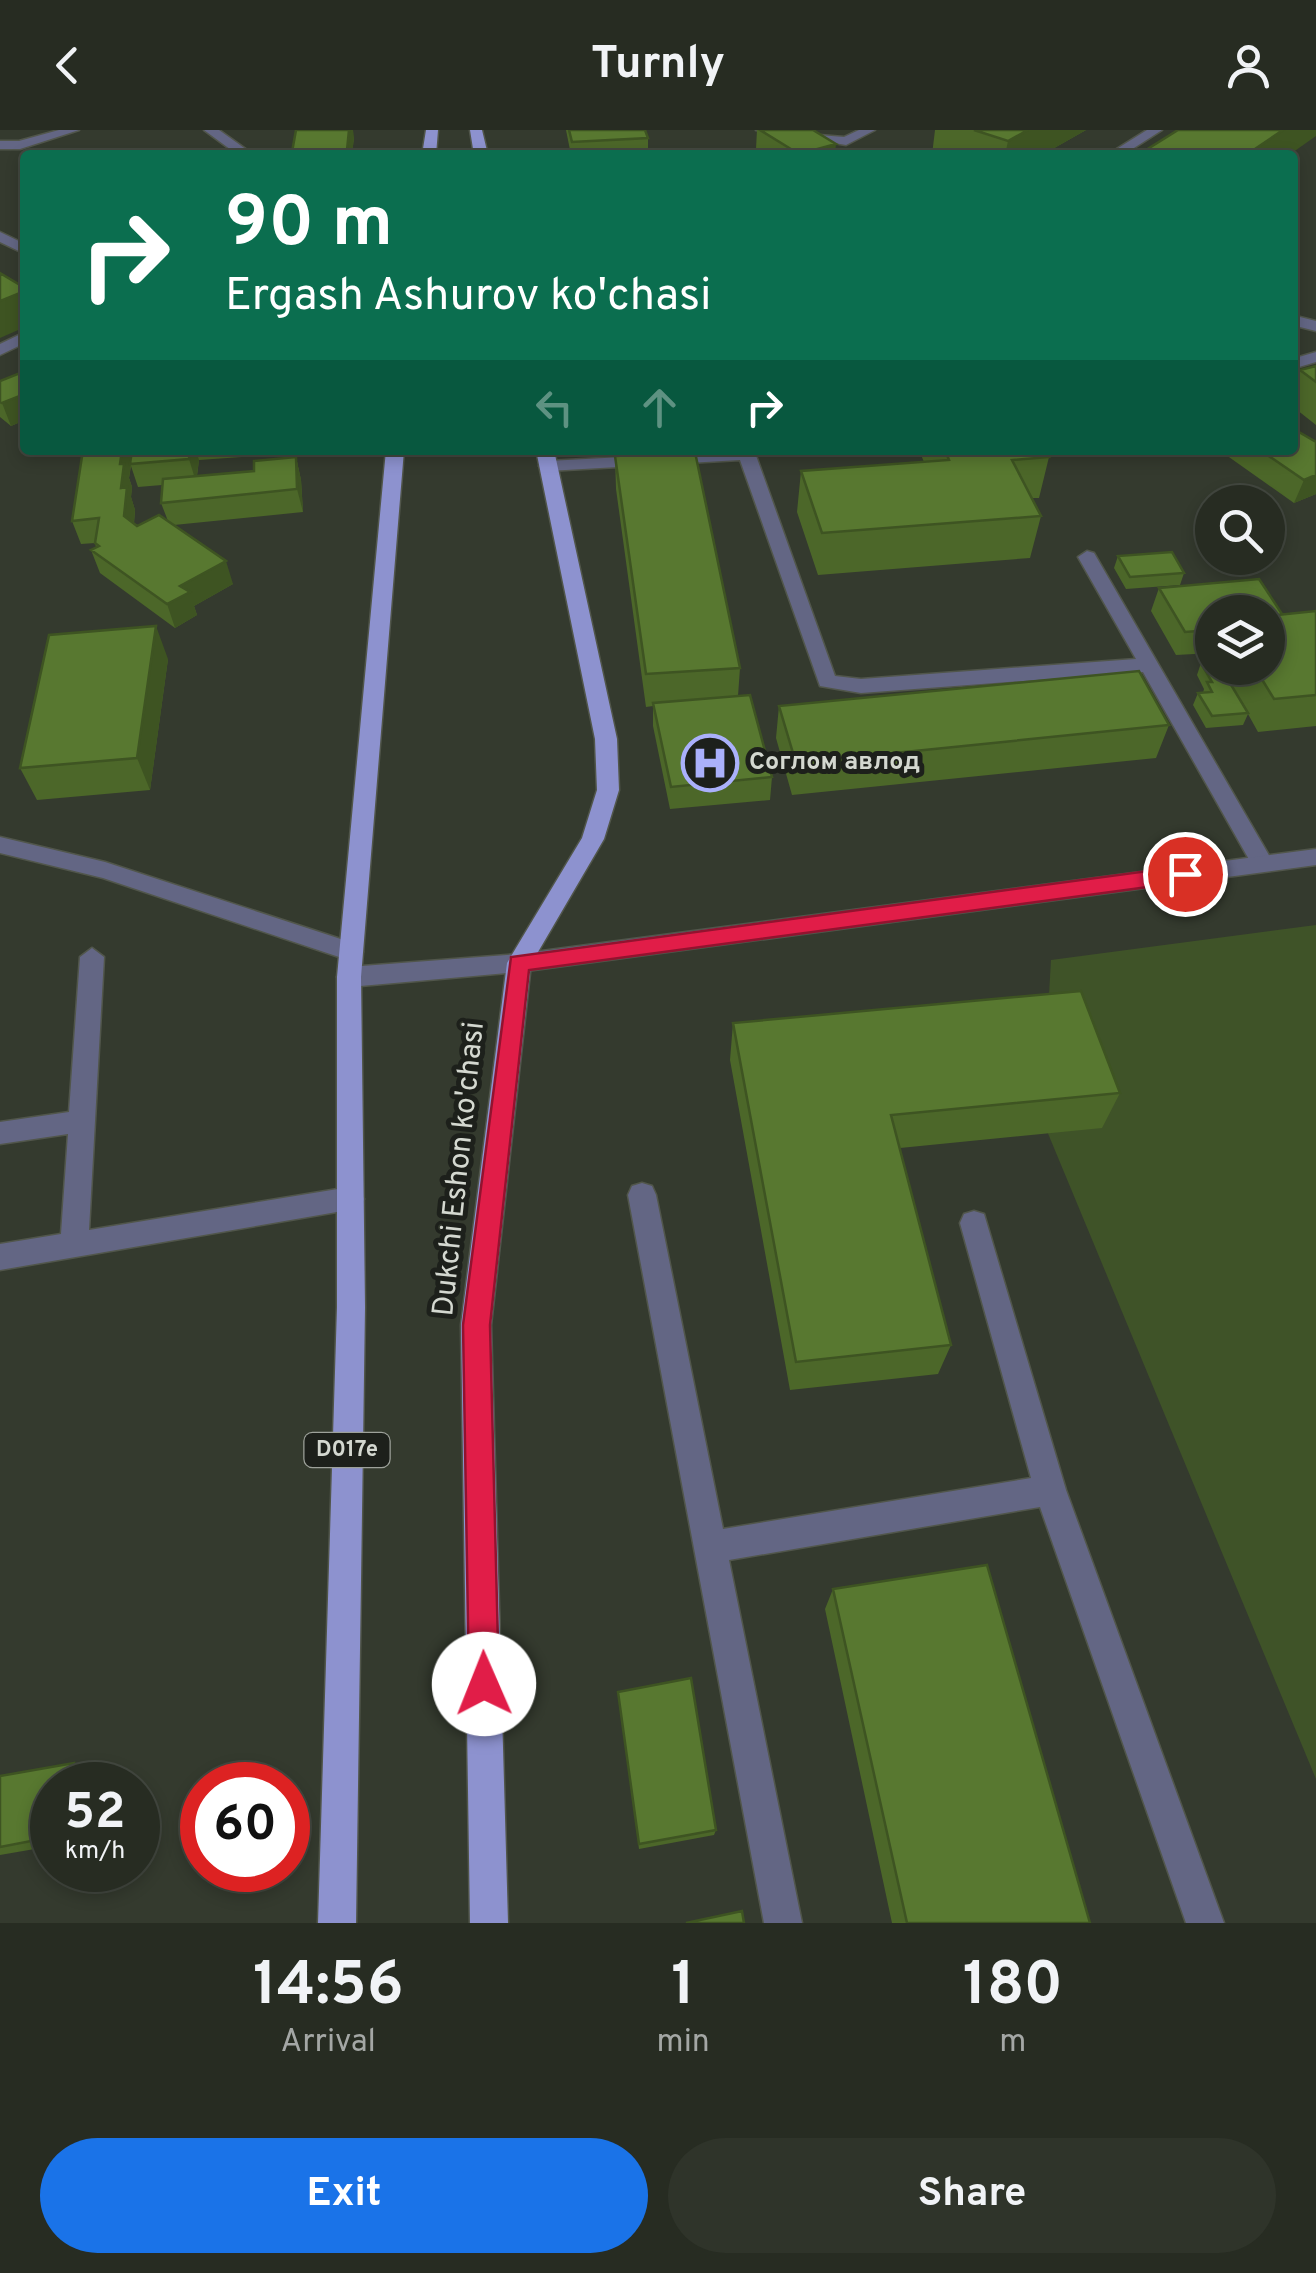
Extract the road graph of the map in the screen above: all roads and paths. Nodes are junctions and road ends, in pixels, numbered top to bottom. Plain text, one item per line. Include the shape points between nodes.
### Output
1 (73, 130) edge
2 (210, 130) edge
3 (762, 130) edge
4 (869, 130) edge
5 (1156, 130) edge
6 (0, 146) edge
7 (240, 150) edge
8 (1122, 150) edge
9 (395, 455) edge
10 (646, 455) edge
11 (746, 455) edge
12 (546, 458) edge
13 (1087, 557) dead end
14 (1149, 665) junction
15 (0, 845) edge
16 (1316, 856) edge
17 (1264, 864) junction
18 (92, 958) dead end
19 (519, 963) junction
20 (350, 965) junction
21 (82, 1121) junction
22 (0, 1133) edge
23 (642, 1195) dead end
24 (350, 1199) junction
25 (974, 1223) dead end
26 (74, 1244) junction
27 (0, 1257) edge
28 (1050, 1490) junction
29 (710, 1547) junction
30 (337, 1923) edge
31 (489, 1923) edge
32 (783, 1923) edge
33 (1205, 1923) edge

1 - 6 street
2 - 7 street
3 - 4 street via 846,141
5 - 8 street
9 - 20 main road, D017e
10 - 12 street
11 - 14 street via 827,681 861,686
12 - 19 main road, Dukchi Eshon ko'chasi via 606,738 608,790 593,838
13 - 14 street
14 - 17 street
15 - 20 street via 104,870
16 - 17 street
17 - 19 street
18 - 21 street
19 - 20 street
19 - 31 main road, Dukchi Eshon ko'chasi via 476,1325
20 - 24 main road, D017e
21 - 22 street
21 - 26 street
23 - 29 street
24 - 26 street
24 - 30 main road, D017e
25 - 28 street
26 - 27 street
28 - 29 street
28 - 33 street
29 - 32 street

